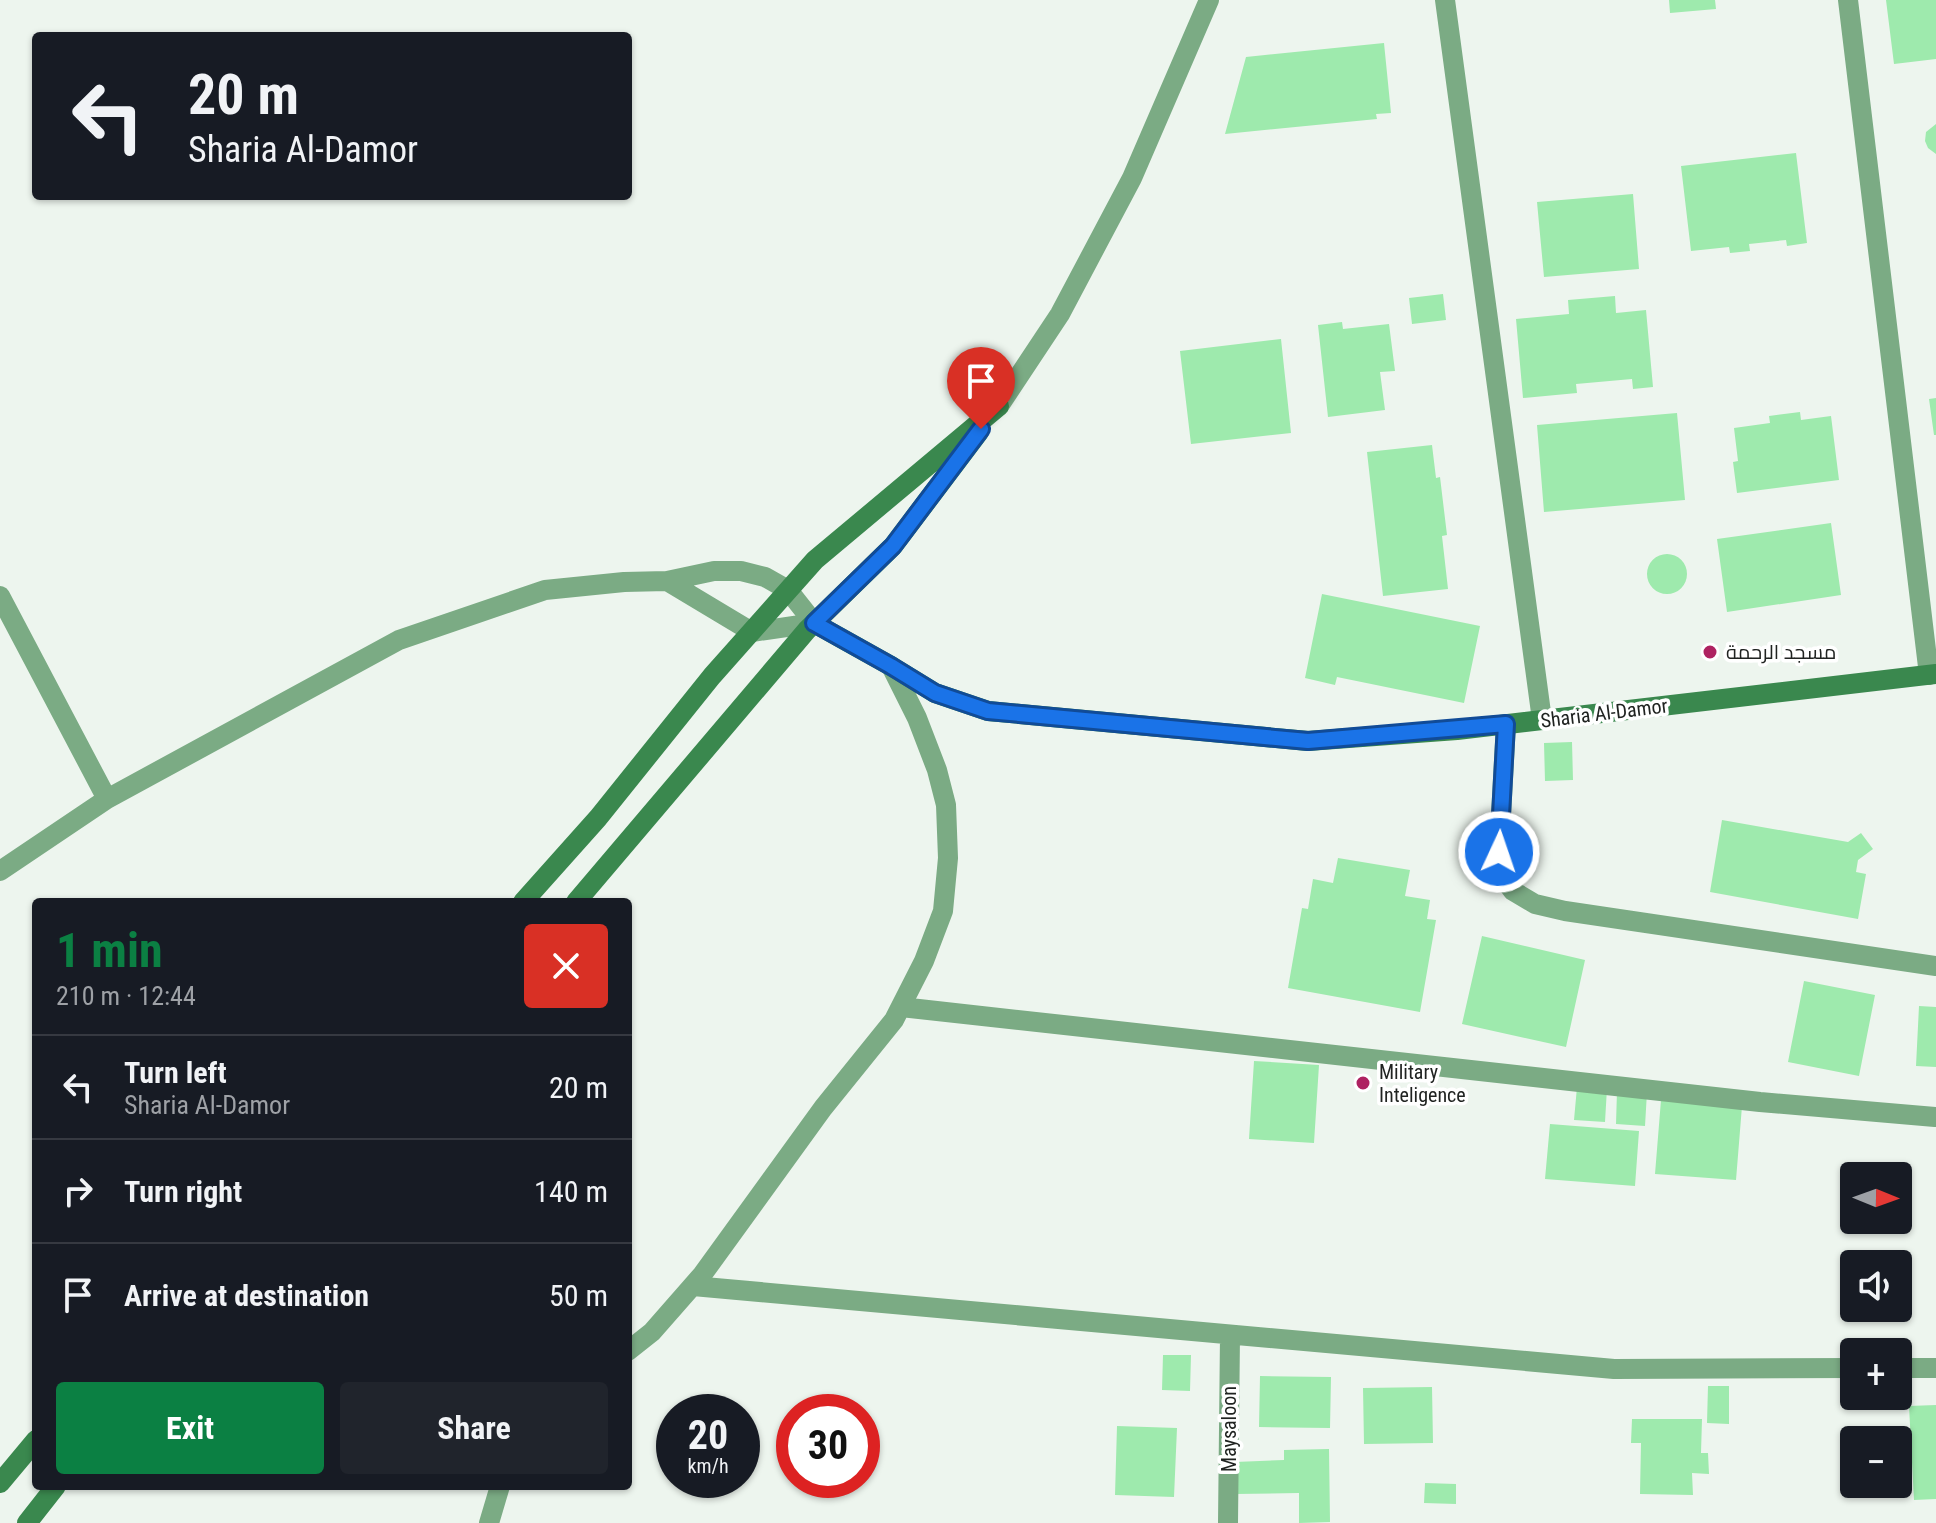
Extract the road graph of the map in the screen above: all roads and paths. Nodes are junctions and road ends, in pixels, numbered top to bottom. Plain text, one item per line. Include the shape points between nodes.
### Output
1 (1209, 0) edge
2 (1445, 0) edge
3 (1848, 0) edge
4 (999, 406) junction
5 (667, 581) junction
6 (788, 590) junction
7 (0, 596) edge
8 (814, 623) junction
9 (752, 632) junction
10 (891, 666) junction
11 (1933, 675) edge
12 (1542, 720) junction
13 (1506, 724) junction
14 (107, 799) junction
15 (0, 871) edge
16 (527, 898) edge
17 (579, 898) edge
18 (1936, 966) edge
19 (901, 1007) junction
20 (1935, 1117) edge
21 (693, 1286) junction
22 (1230, 1335) junction
23 (632, 1348) edge
24 (1840, 1368) edge
25 (1912, 1368) edge
26 (1936, 1368) edge
27 (32, 1445) edge
28 (0, 1483) edge
29 (53, 1490) edge
30 (499, 1490) edge
31 (27, 1523) edge
32 (489, 1523) edge
33 (1228, 1523) edge

1 - 4 street via 1132,178 1060,314
2 - 12 street
3 - 11 street
4 - 6 street via 815,560
4 - 8 street via 893,546
5 - 6 street via 741,571
5 - 9 street
5 - 14 street via 545,590 399,640
6 - 8 street
6 - 9 street
7 - 14 street
8 - 9 street
8 - 10 street, Sharia Al-Damor
8 - 17 street
9 - 16 street
10 - 13 street, Sharia Al-Damor via 935,693 988,711 1049,717 1308,741
10 - 19 street via 937,770 946,805 948,858 943,911
11 - 12 street, Sharia Al-Damor
12 - 13 street, Sharia Al-Damor
13 - 18 street via 1501,875 1513,891 1535,904
14 - 15 street
19 - 20 street
19 - 21 street
21 - 22 street
21 - 23 street
22 - 24 street via 1614,1369
22 - 33 street, Maysaloon
25 - 26 street
27 - 28 street
29 - 31 street
30 - 32 street

